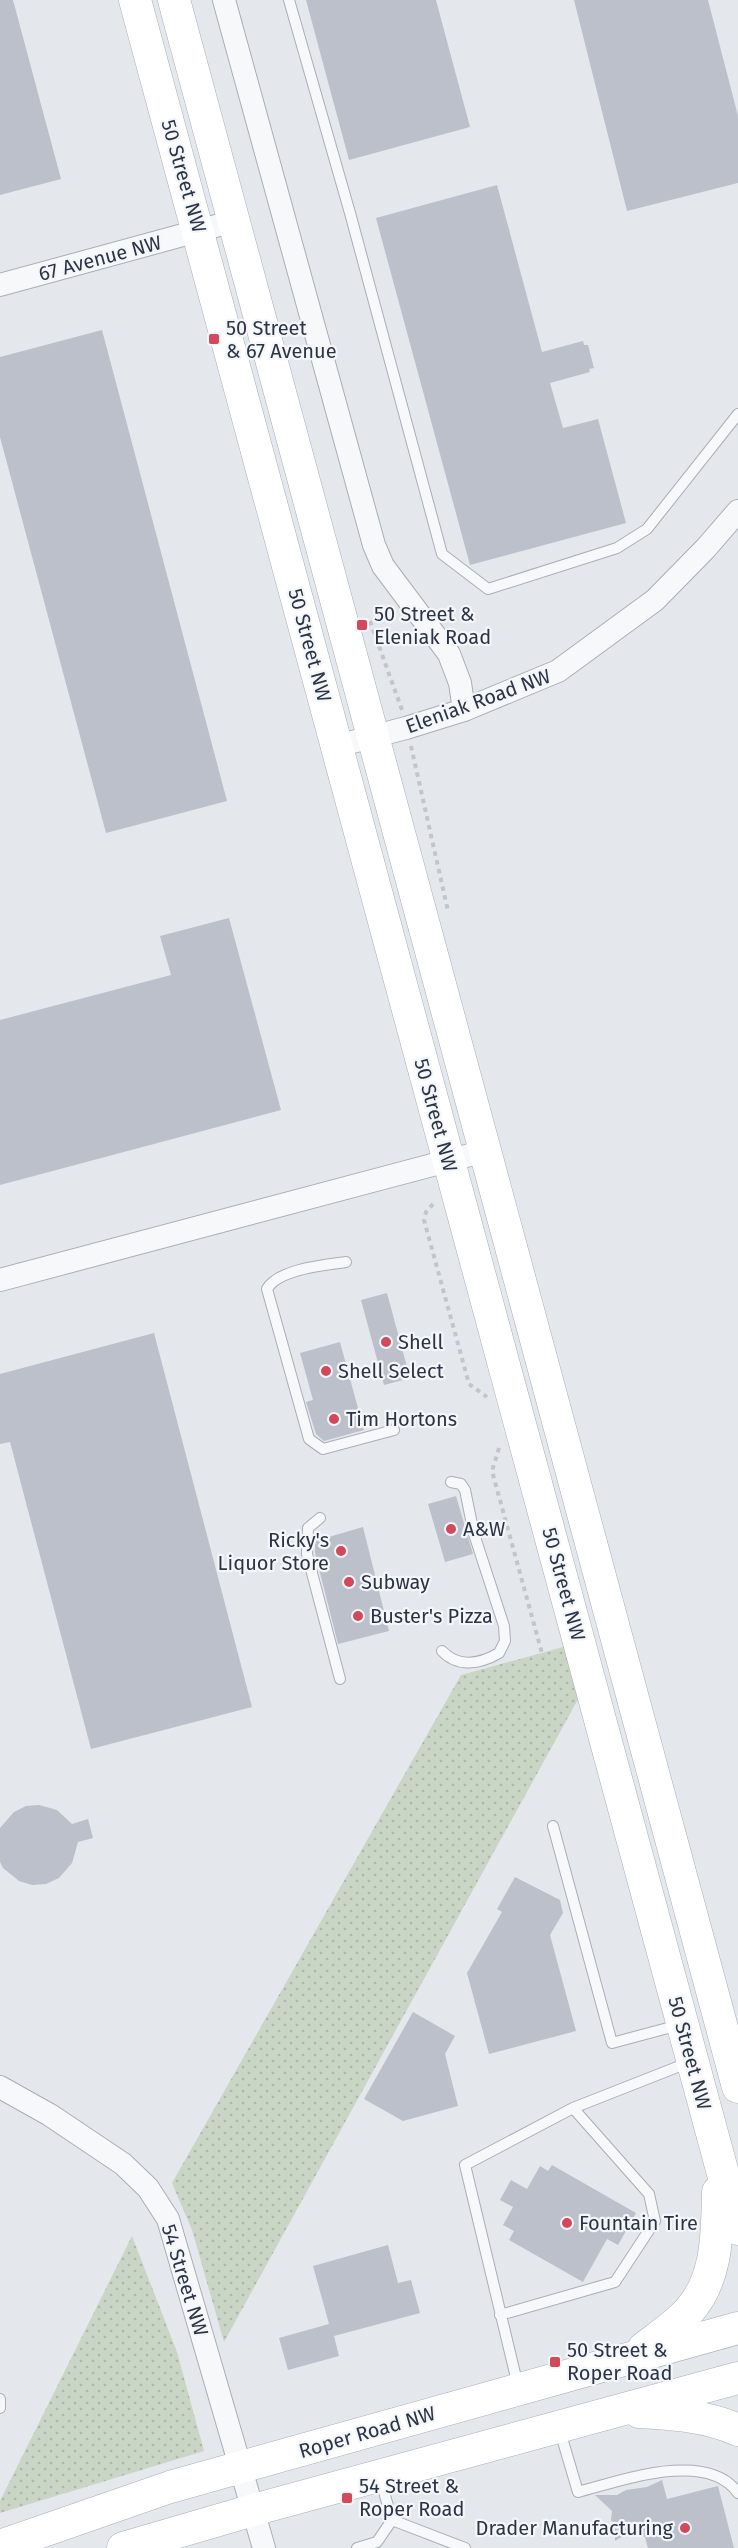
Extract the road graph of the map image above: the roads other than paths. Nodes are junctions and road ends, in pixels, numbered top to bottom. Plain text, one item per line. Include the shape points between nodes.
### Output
1 (135, 0) edge
2 (174, 0) edge
3 (224, 0) edge
4 (289, 0) edge
5 (234, 221) junction
6 (200, 231) junction
7 (0, 285) edge
8 (738, 414) edge
9 (738, 511) edge
10 (464, 710) junction
11 (374, 737) junction
12 (337, 746) junction
13 (485, 1151) junction
14 (448, 1161) junction
15 (346, 1262) dead end
16 (0, 1280) edge
17 (394, 1430) dead end
18 (451, 1482) dead end
19 (320, 1518) dead end
20 (442, 1651) dead end
21 (340, 1679) dead end
22 (553, 1826) dead end
23 (682, 2025) junction
24 (692, 2061) junction
25 (0, 2087) edge
26 (738, 2087) edge
27 (573, 2108) junction
28 (718, 2158) junction
29 (738, 2229) edge
30 (500, 2315) junction
31 (738, 2328) edge
32 (630, 2358) junction
33 (738, 2378) edge
34 (519, 2390) junction
35 (0, 2399) edge
36 (0, 2408) edge
37 (617, 2411) junction
38 (559, 2427) junction
39 (738, 2430) edge
40 (241, 2467) junction
41 (379, 2475) junction
42 (738, 2493) edge
43 (253, 2510) junction
44 (392, 2520) junction
45 (0, 2546) edge
46 (123, 2548) edge
47 (264, 2548) edge
48 (357, 2548) edge
49 (465, 2548) edge

1 - 6 main road, 50 Street NW
2 - 5 main road, 50 Street NW
3 - 10 street via 374,545 383,566 449,654 460,683
4 - 8 lane via 442,554 488,589 617,548 646,529
5 - 6 street, 67 Avenue NW
5 - 11 main road, 50 Street NW
6 - 7 street, 67 Avenue NW
6 - 12 main road, 50 Street NW
9 - 10 street, Eleniak Road NW via 655,600 558,671
10 - 11 street, Eleniak Road NW
11 - 12 street, Eleniak Road NW
11 - 13 main road, 50 Street NW
12 - 14 main road, 50 Street NW
13 - 14 street
13 - 26 main road, 50 Street NW
14 - 16 street
14 - 23 main road, 50 Street NW
15 - 17 lane via 291,1273 277,1278 267,1289 309,1439 323,1449
18 - 20 lane via 461,1484 468,1498 474,1534 504,1626 505,1641 499,1653 474,1663 451,1659
19 - 21 lane via 308,1528 307,1554
22 - 23 lane via 612,2043
23 - 24 main road, 50 Street NW
24 - 27 lane
24 - 28 main road, 50 Street NW
25 - 40 street, 54 Street NW via 123,2164 148,2188 168,2220
27 - 30 lane via 465,2165
27 - 30 lane via 649,2194 655,2221 615,2282
28 - 29 main road, 50 Street NW
28 - 32 main road via 717,2239 703,2291 681,2319
30 - 34 lane
31 - 32 main road, Roper Road NW
32 - 34 main road, Roper Road NW
33 - 37 main road
34 - 40 main road, Roper Road NW
35 - 36 lane
37 - 38 main road
37 - 39 main road via 695,2418
38 - 41 main road
38 - 42 lane via 578,2492 647,2474 695,2470 731,2483
40 - 43 street, 54 Street NW
40 - 45 main road, Roper Road NW via 170,2487
41 - 43 main road
41 - 44 lane
43 - 46 main road
43 - 47 street, 54 Street NW
44 - 48 lane via 377,2542
44 - 49 lane

